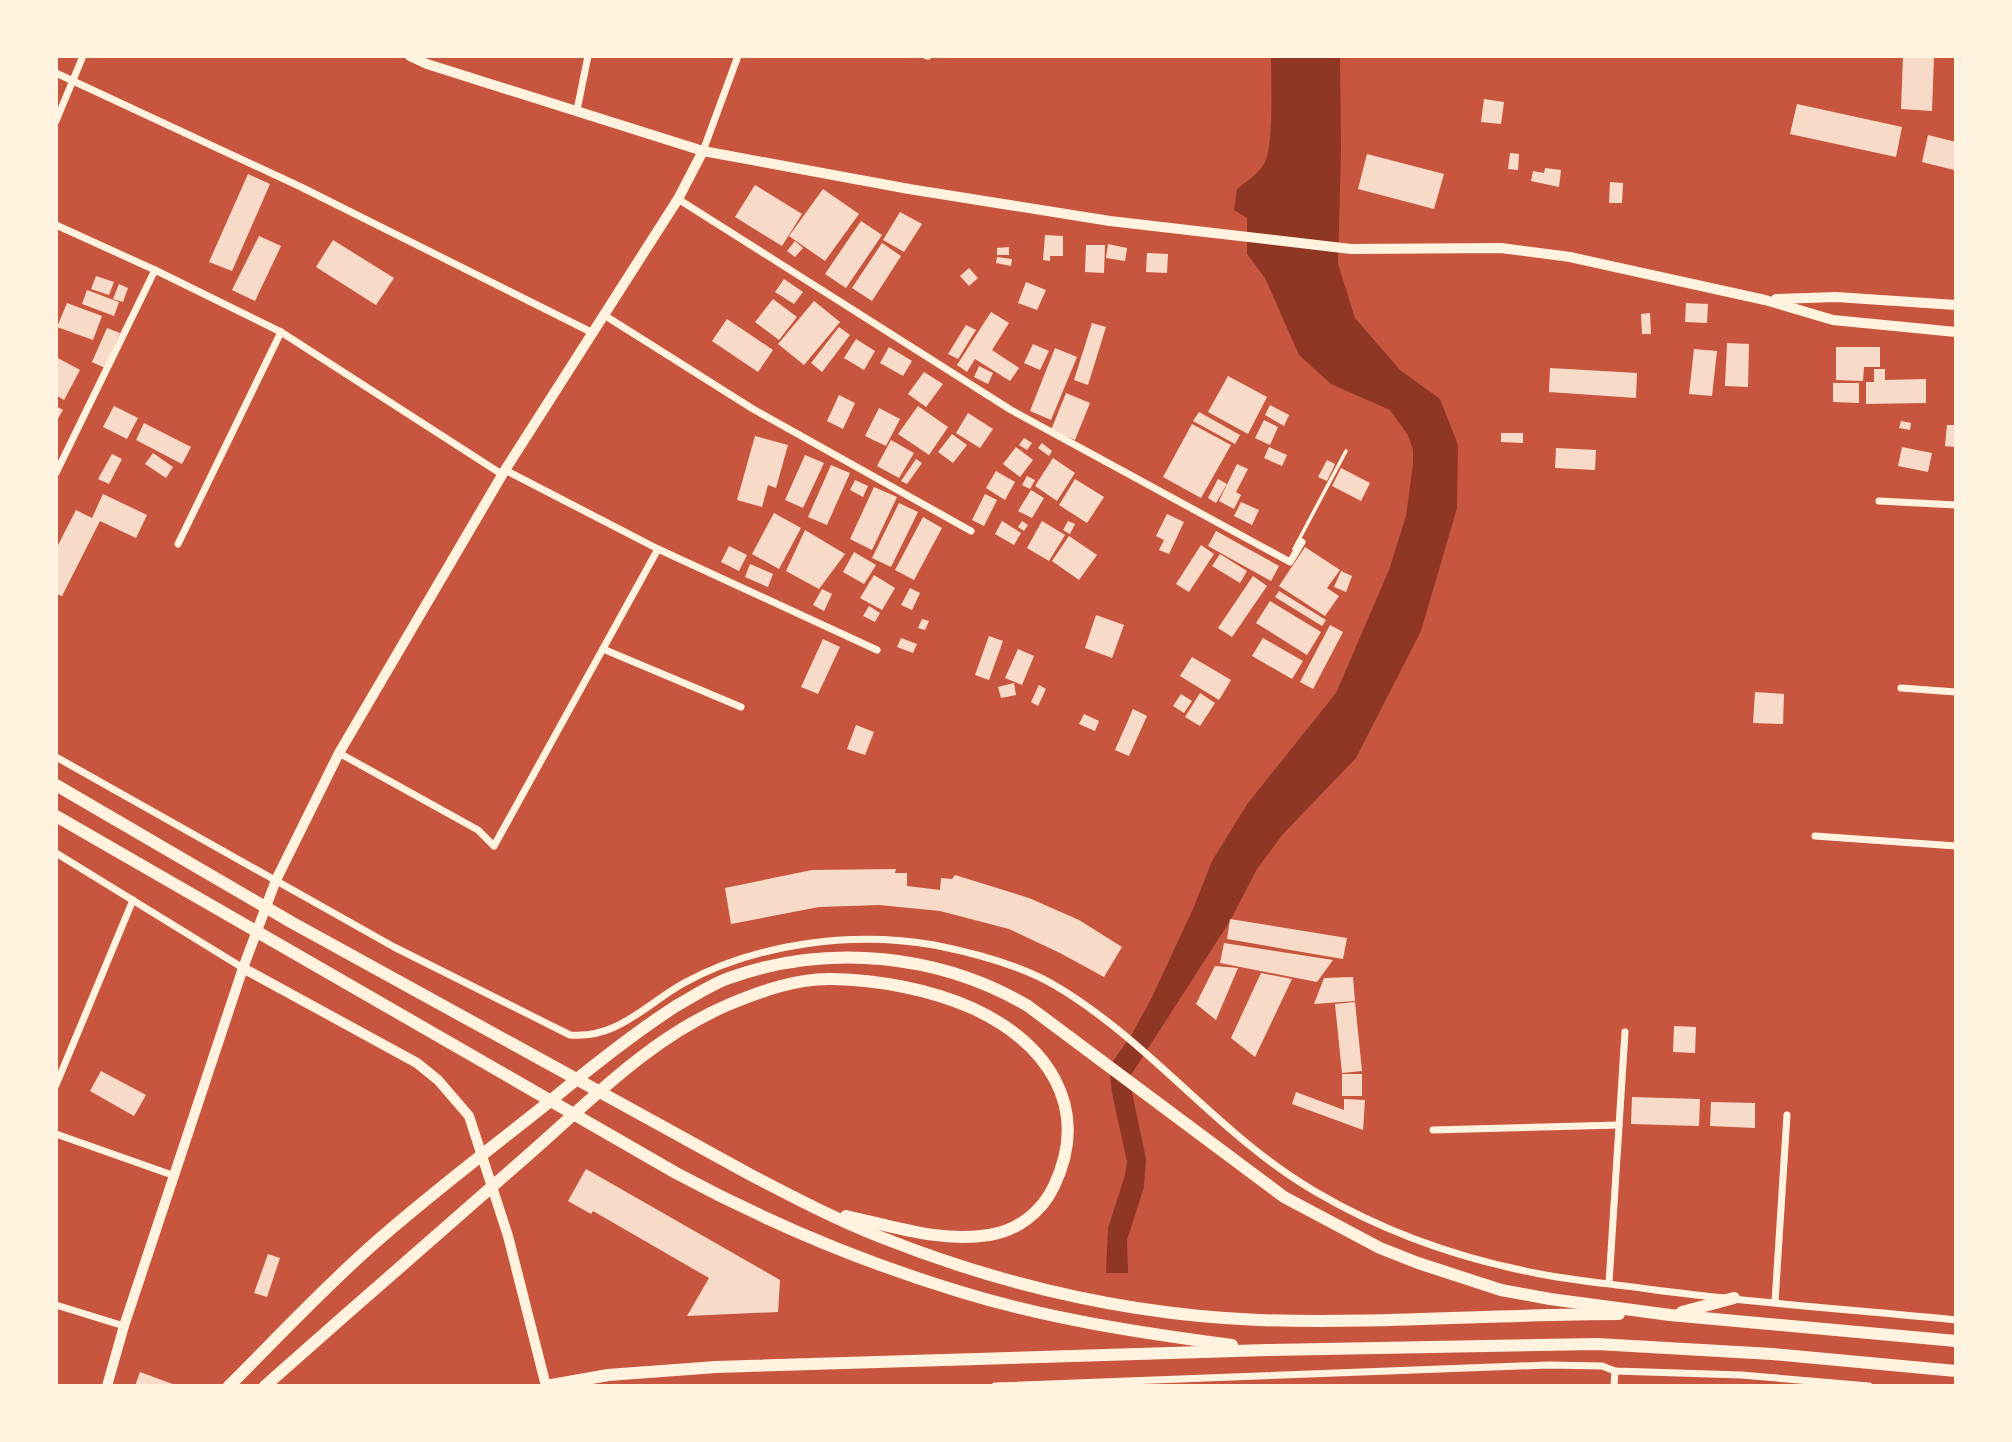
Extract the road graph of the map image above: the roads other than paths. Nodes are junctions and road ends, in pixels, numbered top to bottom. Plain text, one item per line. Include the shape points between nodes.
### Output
1 (83, 56) edge
2 (410, 56) edge
3 (588, 56) edge
4 (738, 56) edge
5 (56, 73) edge
6 (72, 80) junction
7 (577, 110) junction
8 (56, 121) edge
9 (703, 150) junction
10 (678, 199) junction
11 (56, 225) edge
12 (155, 270) junction
13 (1765, 300) junction
14 (1956, 304) edge
15 (604, 315) junction
16 (281, 332) junction
17 (1956, 332) edge
18 (593, 333) junction
19 (1346, 451) dead end
20 (56, 473) edge
21 (504, 473) junction
22 (1879, 501) dead end
23 (1956, 505) edge
24 (971, 531) dead end
25 (1302, 542) dead end
26 (178, 544) dead end
27 (658, 550) junction
28 (1288, 560) junction
29 (603, 649) junction
30 (877, 650) dead end
31 (1901, 688) dead end
32 (1956, 692) edge
33 (741, 706) dead end
34 (339, 753) junction
35 (56, 757) edge
36 (56, 785) edge
37 (56, 816) edge
38 (1815, 836) dead end
39 (1956, 846) edge
40 (56, 853) edge
41 (276, 880) junction
42 (133, 900) junction
43 (243, 968) junction
44 (1625, 1032) dead end
45 (56, 1085) edge
46 (1787, 1115) dead end
47 (1619, 1125) junction
48 (1433, 1130) dead end
49 (56, 1133) edge
50 (175, 1176) junction
51 (822, 1211) junction
52 (1609, 1283) junction
53 (1734, 1298) junction
54 (1775, 1302) junction
55 (56, 1305) edge
56 (1671, 1315) junction
57 (1956, 1320) edge
58 (124, 1326) junction
59 (1956, 1341) edge
60 (1267, 1350) junction
61 (1615, 1371) junction
62 (1956, 1371) edge
63 (1112, 1384) edge
64 (107, 1386) edge
65 (229, 1386) edge
66 (265, 1386) edge
67 (546, 1386) edge
68 (995, 1386) edge
69 (1614, 1386) edge
70 (1869, 1386) edge

1 - 6 street
2 - 7 street
3 - 7 street
4 - 9 street
5 - 6 street
6 - 8 street
6 - 18 street
7 - 9 street
9 - 10 street
9 - 13 street via 998,205 1246,238 1351,249 1501,247 1570,257
10 - 15 street
10 - 28 street via 1011,410
11 - 12 street
12 - 16 street
12 - 20 street
13 - 14 street via 1836,297
13 - 17 street via 1833,320
15 - 18 street
15 - 24 street via 753,409
16 - 21 street
16 - 26 street
18 - 21 street
19 - 28 lane
21 - 27 street
21 - 34 street
22 - 23 street
25 - 28 street
27 - 29 street
27 - 30 street
29 - 33 street
29 - 34 street via 494,846 478,830
31 - 32 street
34 - 41 street
35 - 41 street
36 - 51 highway via 291,922
37 - 60 highway via 676,1172 797,1232 963,1293 1129,1331
38 - 39 street
40 - 42 street
41 - 43 street
41 - 52 street via 394,947 570,1035 591,1037 628,1021 683,984 774,950 896,941 974,954 1053,984 1089,1008 1252,1148 1314,1191 1360,1215 1457,1254 1536,1273
42 - 43 street
42 - 45 street
43 - 50 street
43 - 67 street via 417,1063 469,1116 509,1237
44 - 47 street
46 - 54 street
47 - 48 street
47 - 52 street
49 - 50 street
50 - 58 street
51 - 56 highway via 963,1267 1080,1297 1186,1315 1327,1321
51 - 66 highway via 912,1232 988,1235 1015,1227 1047,1201 1068,1139 1060,1086 1049,1066 1010,1030 974,1009 900,986 829,979 794,983 727,1006 652,1048
52 - 53 street
53 - 54 street
53 - 56 highway
54 - 57 street
55 - 58 street
56 - 59 highway
56 - 65 highway via 1501,1290 1380,1248 1284,1197 998,988 927,965 888,959 806,958 730,977 637,1032 369,1248
58 - 64 street
60 - 62 highway via 1597,1344
60 - 67 highway via 716,1367
61 - 63 street via 1602,1366 1549,1365
61 - 69 street
61 - 70 street
63 - 68 street

